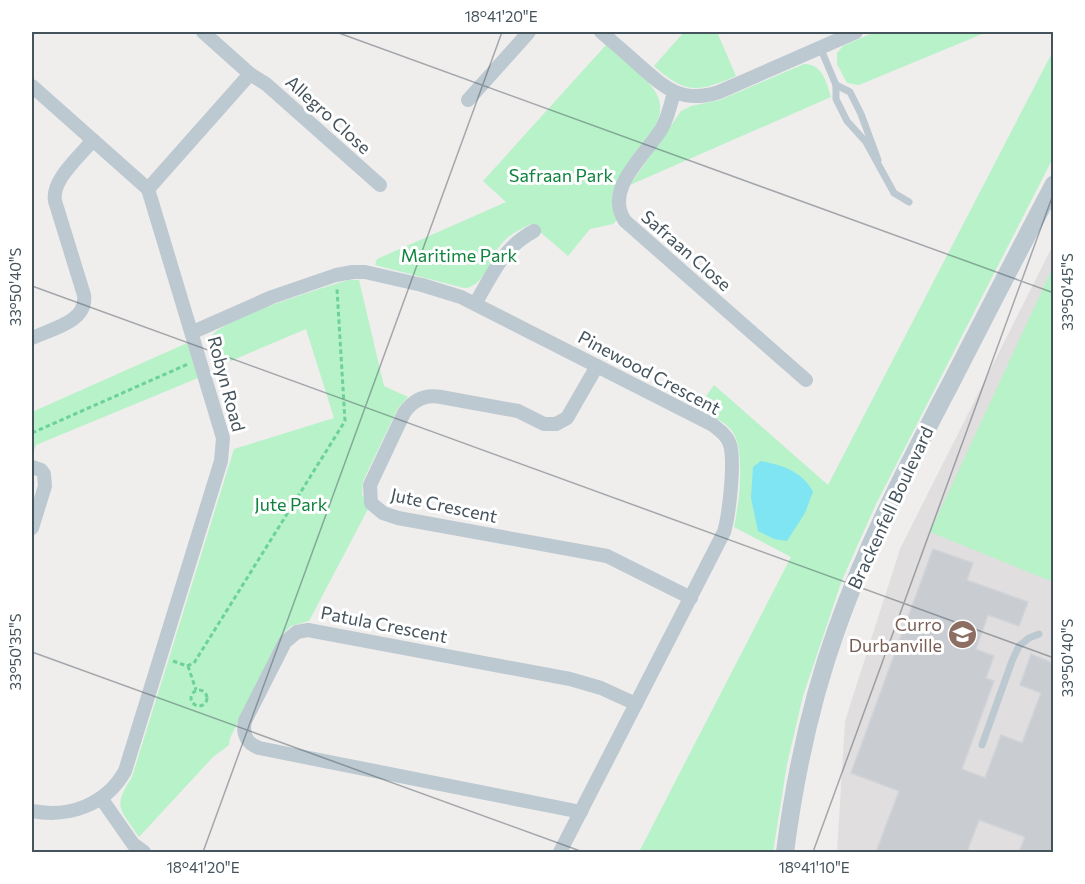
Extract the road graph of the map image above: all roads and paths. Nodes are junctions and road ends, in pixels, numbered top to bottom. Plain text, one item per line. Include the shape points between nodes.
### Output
1 (203, 32) edge
2 (529, 32) edge
3 (602, 32) edge
4 (856, 32) edge
5 (820, 48) junction
6 (250, 74) junction
7 (836, 85) junction
8 (32, 86) edge
9 (674, 92) junction
10 (468, 100) dead end
11 (93, 140) junction
12 (879, 162) junction
13 (1053, 184) edge
14 (380, 185) dead end
15 (148, 189) junction
16 (909, 202) dead end
17 (534, 231) dead end
18 (336, 275) junction
19 (475, 304) junction
20 (193, 332) junction
21 (32, 338) edge
22 (201, 358) junction
23 (597, 366) junction
24 (806, 380) dead end
25 (32, 433) edge
26 (32, 467) edge
27 (32, 528) edge
28 (691, 598) junction
29 (1039, 634) dead end
30 (160, 656) junction
31 (188, 666) junction
32 (196, 690) junction
33 (636, 704) junction
34 (982, 745) dead end
35 (101, 798) junction
36 (32, 812) edge
37 (581, 812) junction
38 (144, 852) edge
39 (560, 852) edge
40 (785, 852) edge

1 - 6 street, Allegro Close
2 - 10 street
3 - 9 street
4 - 5 street
5 - 7 lane
5 - 9 street via 710,95
6 - 14 street, Allegro Close
6 - 15 street
7 - 12 lane via 836,99 847,121
7 - 12 lane via 850,92
8 - 11 street
9 - 24 street, Safraan Close via 662,127 621,187 618,200 622,216
11 - 15 street
11 - 21 street via 54,192 84,304 75,318
12 - 16 lane via 894,193
13 - 40 street, Brackenfell Boulevard via 878,527 858,575 811,712
15 - 20 street, Robyn Road
17 - 19 street via 508,249
18 - 19 street, Pinewood Crescent via 364,272 445,291
18 - 20 street, Pinewood Crescent via 272,297
18 - 31 path via 345,421 194,663
19 - 23 street, Pinewood Crescent
20 - 22 street, Robyn Road
22 - 25 path
22 - 30 street, Robyn Road via 223,438 223,453
23 - 28 street, Pinewood Crescent via 712,425 729,440 727,523
23 - 28 street, Jute Crescent via 567,418 556,424 518,411 441,397 418,399 404,413 370,485 371,503 390,516 607,556
26 - 27 street via 41,470 45,480
28 - 33 street, Pinewood Crescent
29 - 34 lane via 1019,646
30 - 31 path
30 - 35 street, Robyn Road via 125,771
31 - 32 path
32 - 32 path via 206,694 202,705 191,701
33 - 37 street, Pinewood Crescent
33 - 37 street, Patula Crescent via 570,679 308,630 297,632 285,642 245,722 247,739 259,748
35 - 36 street via 73,811
35 - 38 street
37 - 39 street, Pinewood Crescent

